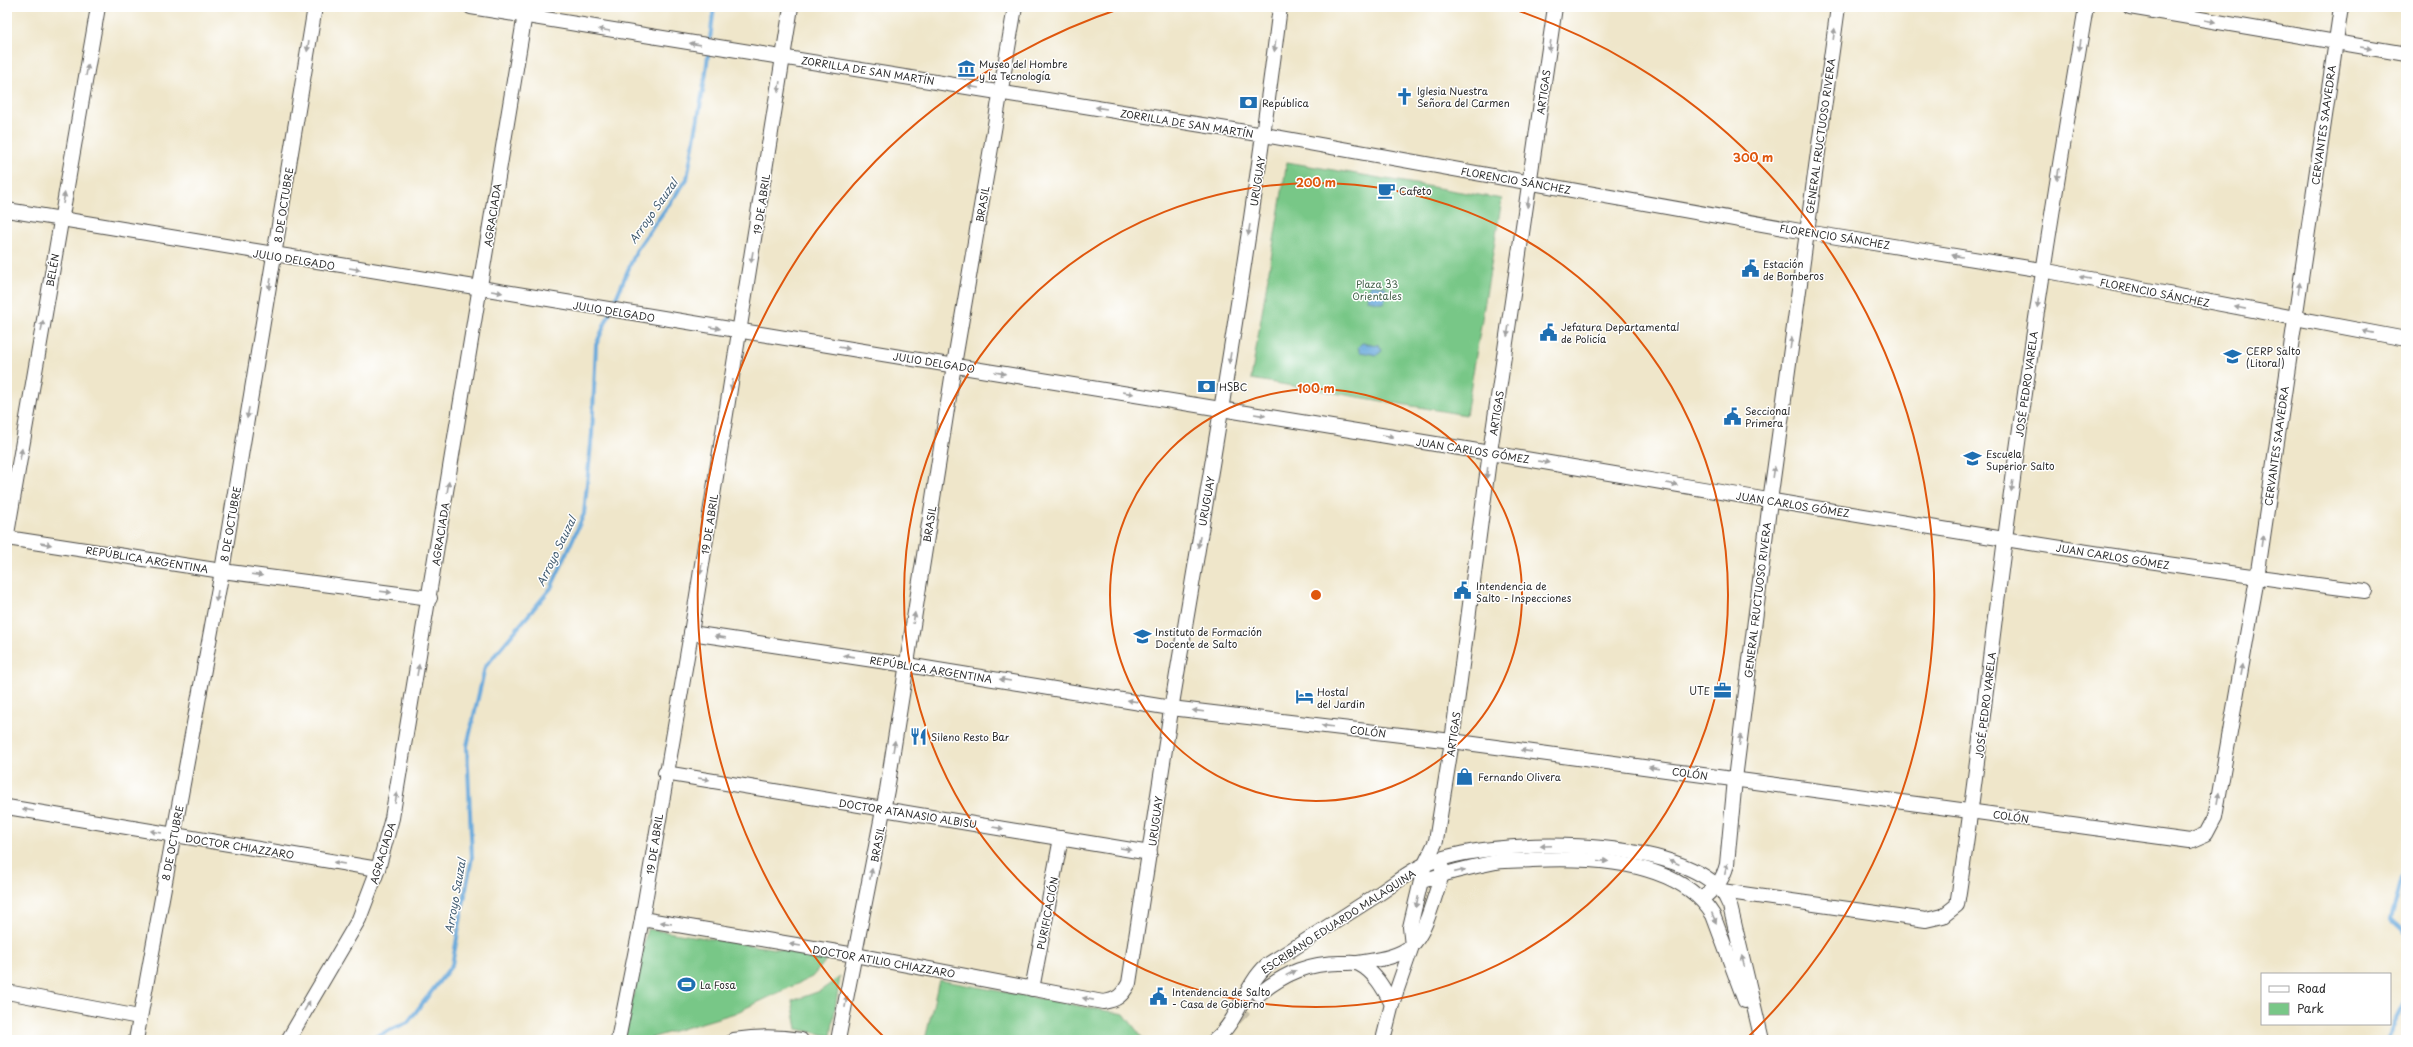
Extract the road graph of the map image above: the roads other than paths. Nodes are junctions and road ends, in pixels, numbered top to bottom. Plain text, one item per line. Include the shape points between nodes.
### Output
1 (98, 7) edge
2 (314, 7) edge
3 (471, 7) edge
4 (791, 7) edge
5 (1015, 7) edge
6 (1280, 7) edge
7 (1556, 7) edge
8 (1838, 7) edge
9 (2086, 7) edge
10 (2130, 7) edge
11 (2341, 7) edge
12 (525, 12) edge
13 (2336, 43) junction
14 (2406, 54) edge
15 (784, 57) junction
16 (1002, 92) junction
17 (1264, 136) junction
18 (1531, 182) junction
19 (7, 210) edge
20 (60, 219) junction
21 (1806, 232) junction
22 (275, 256) junction
23 (2042, 270) junction
24 (479, 290) junction
25 (2295, 318) junction
26 (740, 332) junction
27 (2406, 339) edge
28 (954, 365) junction
29 (1222, 408) junction
30 (1490, 452) junction
31 (1770, 501) junction
32 (7, 534) edge
33 (7, 538) edge
34 (2005, 539) junction
35 (222, 571) junction
36 (2257, 578) junction
37 (2365, 591) dead end
38 (430, 598) junction
39 (691, 633) junction
40 (907, 664) junction
41 (1171, 708) junction
42 (1452, 741) junction
43 (665, 773) junction
44 (1735, 779) junction
45 (7, 807) edge
46 (883, 809) junction
47 (1972, 811) junction
48 (2206, 834) joint
49 (174, 836) junction
50 (1061, 838) junction
51 (1150, 853) junction
52 (1441, 859) junction
53 (1425, 864) junction
54 (378, 869) junction
55 (1442, 875) junction
56 (1422, 881) junction
57 (1720, 889) junction
58 (1772, 898) junction
59 (1702, 899) junction
60 (1730, 906) junction
61 (642, 919) junction
62 (1412, 946) junction
63 (855, 955) junction
64 (1358, 963) junction
65 (1032, 989) junction
66 (7, 992) edge
67 (1123, 993) joint
68 (1259, 994) tunnel mouth
69 (1392, 1004) junction
70 (140, 1017) junction
71 (136, 1040) edge
72 (288, 1040) edge
73 (618, 1040) edge
74 (734, 1040) edge
75 (801, 1040) edge
76 (838, 1040) edge
77 (1214, 1040) edge
78 (1383, 1040) edge
79 (1760, 1040) edge

20 -> 1 street, BELÉN
2 -> 22 street, 8 DE OCTUBRE
3 - 12 street, ZORRILLA DE SAN MARTÍN
4 - 15 street, 19 DE ABRIL
5 - 16 street, BRASIL
6 -> 17 street, URUGUAY
7 -> 18 street, ARTIGAS
21 -> 8 street, GENERAL FRUCTUOSO RIVERA
9 -> 23 street, JOSÉ PEDRO VARELA
10 -> 13 street
11 - 13 street, CERVANTES SAAVEDRA
15 -> 12 street, ZORRILLA DE SAN MARTÍN via 642,36
12 - 24 street, AGRACIADA
13 -> 14 street
25 -> 13 street, CERVANTES SAAVEDRA
16 -> 15 street, ZORRILLA DE SAN MARTÍN
15 -> 26 street, 19 DE ABRIL
17 -> 16 street, ZORRILLA DE SAN MARTÍN
16 - 28 street, BRASIL
17 - 18 street, FLORENCIO SÁNCHEZ
17 -> 29 street, URUGUAY
18 - 21 street, FLORENCIO SÁNCHEZ
18 -> 30 street, ARTIGAS
19 - 20 street, JULIO DELGADO
20 - 22 street, JULIO DELGADO
32 -> 20 street, BELÉN
23 -> 21 street, FLORENCIO SÁNCHEZ
31 -> 21 street, GENERAL FRUCTUOSO RIVERA
22 -> 24 street, JULIO DELGADO
22 -> 35 street, 8 DE OCTUBRE
25 -> 23 street, FLORENCIO SÁNCHEZ
23 -> 34 street, JOSÉ PEDRO VARELA
24 -> 26 street, JULIO DELGADO
38 -> 24 street, AGRACIADA
27 -> 25 street, FLORENCIO SÁNCHEZ
36 -> 25 street, CERVANTES SAAVEDRA
26 -> 28 street, JULIO DELGADO
26 -> 39 street, 19 DE ABRIL
28 -> 29 street, JULIO DELGADO
40 -> 28 street, BRASIL
29 -> 30 street, JUAN CARLOS GÓMEZ
29 -> 41 street, URUGUAY
30 -> 31 street, JUAN CARLOS GÓMEZ
30 -> 42 street, ARTIGAS
31 - 34 street, JUAN CARLOS GÓMEZ
44 -> 31 street, GENERAL FRUCTUOSO RIVERA
33 -> 35 street, REPÚBLICA ARGENTINA
34 - 36 street, JUAN CARLOS GÓMEZ
34 - 47 street, JOSÉ PEDRO VARELA
35 -> 38 street, REPÚBLICA ARGENTINA
35 -> 49 street, 8 DE OCTUBRE
36 - 37 street, JUAN CARLOS GÓMEZ
48 -> 36 street, CERVANTES SAAVEDRA via 2215,817
54 -> 38 street, AGRACIADA via 392,818
40 -> 39 street, REPÚBLICA ARGENTINA
39 - 43 street, 19 DE ABRIL
41 -> 40 street, REPÚBLICA ARGENTINA
46 -> 40 street, BRASIL
42 -> 41 street, COLÓN
41 - 51 street, URUGUAY
44 -> 42 street, COLÓN
42 - 53 street, ARTIGAS via 1436,841
43 -> 46 street, DOCTOR ATANASIO ALBISU
43 - 61 street, 19 DE ABRIL
44 - 47 street, COLÓN
57 -> 44 street, GENERAL FRUCTUOSO RIVERA via 1727,864
49 -> 45 street, DOCTOR CHIAZZARO
46 -> 50 street, DOCTOR ATANASIO ALBISU
63 -> 46 street, BRASIL
47 - 48 street, COLÓN via 2190,841
47 - 58 street, JOSÉ PEDRO VARELA via 1957,905 1943,916 1926,920
54 -> 49 street, DOCTOR CHIAZZARO
49 - 70 street, 8 DE OCTUBRE
50 -> 51 street, DOCTOR ATANASIO ALBISU
50 - 65 street, PURIFICACIÓN
51 - 67 street, URUGUAY via 1129,983
52 - 53 street, ESCRIBANO EDUARDO MALAQUINA
52 - 55 street
57 -> 52 street, ESCRIBANO EDUARDO MALAQUINA via 1694,871 1666,859 1621,850 1564,845 1495,849
53 - 56 street, ARTIGAS
53 - 77 street, ESCRIBANO EDUARDO MALAQUINA via 1267,965 1250,984 1229,1024
72 -> 54 street, AGRACIADA via 359,919
55 - 56 street
55 -> 59 street via 1497,862 1564,859 1617,862 1661,875
55 - 62 street via 1423,928
56 -> 62 street, ARTIGAS via 1410,927
57 - 58 street
57 - 59 street, GENERAL FRUCTUOSO RIVERA
57 - 60 street
58 - 60 street
59 -> 79 street via 1713,915
79 -> 60 street
63 -> 61 street, DOCTOR ATILIO CHIAZZARO
61 - 73 street, 19 DE ABRIL
62 - 64 street via 1387,958
62 - 69 street
63 - 65 street, DOCTOR ATILIO CHIAZZARO
76 -> 63 street, BRASIL
68 -> 64 street via 1292,972 1309,965 1330,962
64 - 69 street via 1379,980
67 -> 65 street, DOCTOR ATILIO CHIAZZARO via 1115,1000 1103,1002
66 - 70 street
69 - 78 street
70 - 71 street, 8 DE OCTUBRE
74 - 75 street via 757,1036 781,1036

